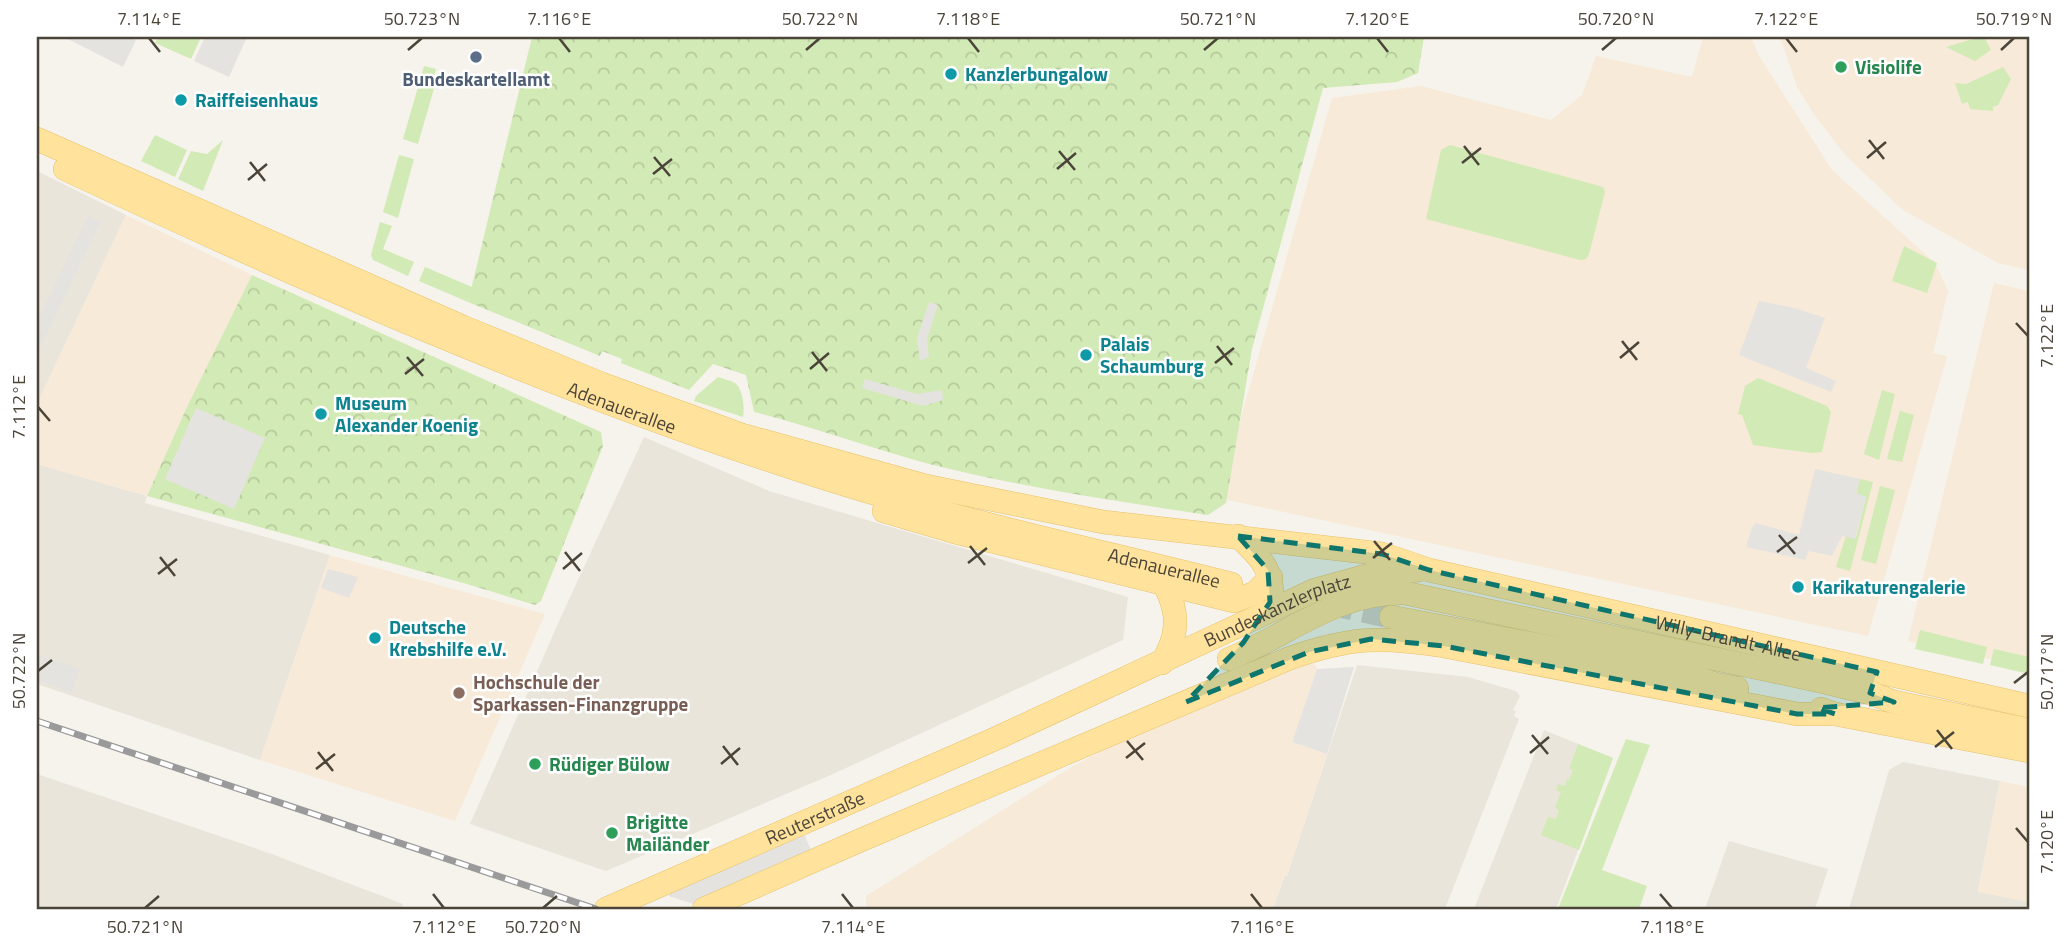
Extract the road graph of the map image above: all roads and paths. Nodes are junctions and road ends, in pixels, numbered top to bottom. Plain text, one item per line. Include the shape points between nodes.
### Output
1 (37, 139) edge
2 (37, 156) edge
3 (726, 446) junction
4 (1186, 531) joint
5 (1238, 536) junction
6 (1429, 570) junction
7 (1271, 578) junction
8 (1231, 584) dead end
9 (1165, 586) junction
10 (1264, 615) junction
11 (1391, 617) tunnel mouth
12 (1229, 659) junction
13 (1162, 663) junction
14 (1686, 673) junction
15 (1873, 682) junction
16 (1186, 702) junction
17 (1894, 702) junction
18 (2029, 706) edge
19 (1835, 714) junction
20 (1022, 727) joint
21 (2029, 730) edge
22 (2029, 751) edge
23 (606, 909) edge
24 (704, 909) edge

1 - 4 main road, Adenauerallee via 463,327 743,435 926,486 1103,522
2 - 3 main road, Adenauerallee via 442,339
3 - 8 main road, Adenauerallee via 975,520
3 - 9 main road via 807,488
4 - 5 main road, Bundeskanzlerplatz
5 - 6 main road, Bundeskanzlerplatz via 1382,554
5 - 7 main road via 1262,559
6 - 10 main road, Bundeskanzlerplatz via 1352,578
6 - 15 main road, Willy-Brandt-Allee
7 - 9 main road via 1255,593 1234,601
7 - 10 main road via 1272,595
9 - 13 main road via 1177,620
10 - 12 main road
10 - 13 main road, Bundeskanzlerplatz
11 - 14 main road
12 - 15 main road via 1335,605 1405,593
12 - 16 main road
13 - 20 main road, Bundeskanzlerplatz
14 - 17 main road via 1713,673 1866,704
14 - 19 main road via 1715,684 1793,698
15 - 17 main road
15 - 18 main road, Willy-Brandt-Allee
16 - 19 main road via 1309,652 1371,639 1444,646 1797,714
16 - 24 main road, Reuterstraße
17 - 21 main road
19 - 22 main road
20 - 23 main road, Reuterstraße

